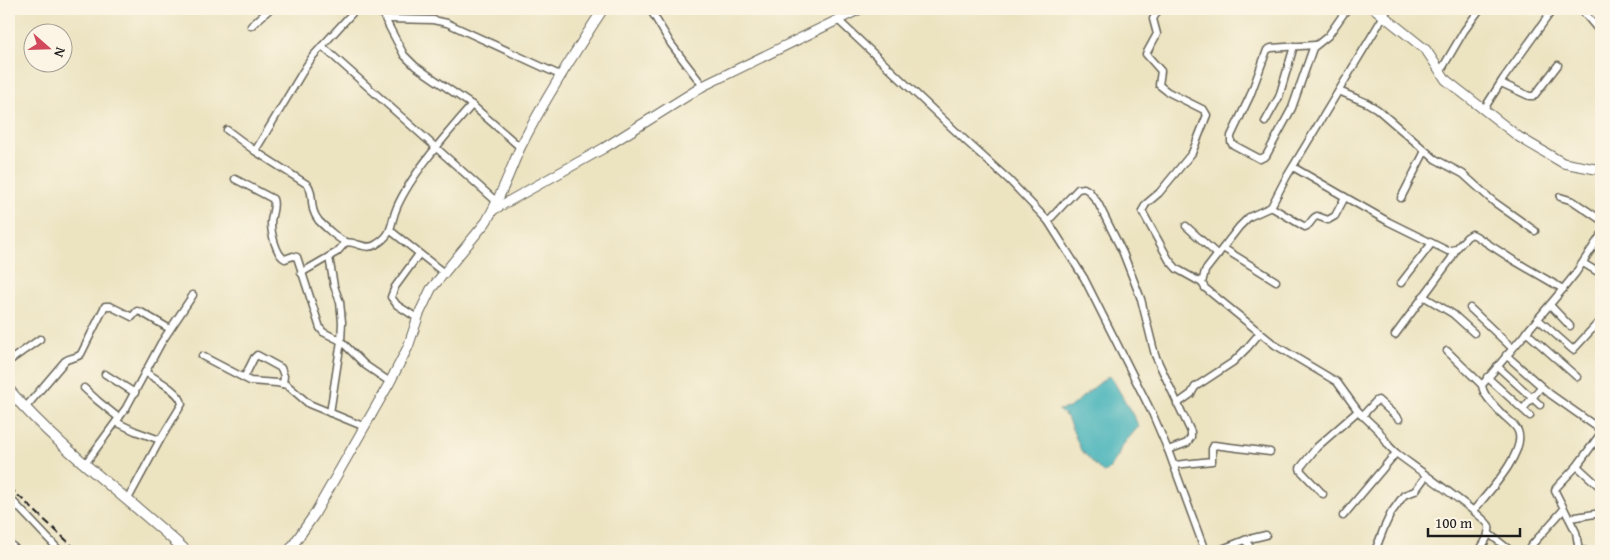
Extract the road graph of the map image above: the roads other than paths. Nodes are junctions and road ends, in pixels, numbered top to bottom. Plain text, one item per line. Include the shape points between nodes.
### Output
1 (270, 9) edge
2 (356, 9) edge
3 (374, 9) edge
4 (603, 9) edge
5 (650, 9) edge
6 (860, 9) edge
7 (1158, 9) edge
8 (1347, 9) edge
9 (1375, 9) edge
10 (1480, 9) edge
11 (1581, 9) edge
12 (1385, 12) edge
13 (1551, 12) dead end
14 (384, 17) junction
15 (838, 20) junction
16 (251, 26) dead end
17 (1601, 33) edge
18 (1315, 45) junction
19 (322, 46) junction
20 (1294, 46) junction
21 (1558, 65) dead end
22 (1440, 72) junction
23 (562, 76) junction
24 (1501, 83) junction
25 (703, 86) junction
26 (1339, 91) junction
27 (472, 105) junction
28 (1484, 110) junction
29 (1265, 122) dead end
30 (227, 130) dead end
31 (437, 148) junction
32 (521, 148) junction
33 (1425, 150) junction
34 (255, 151) junction
35 (1294, 167) junction
36 (1601, 170) edge
37 (235, 179) dead end
38 (1560, 197) dead end
39 (1345, 198) junction
40 (1401, 198) dead end
41 (495, 206) junction
42 (1271, 207) junction
43 (1601, 220) edge
44 (1048, 221) junction
45 (1186, 226) dead end
46 (391, 231) junction
47 (1535, 231) dead end
48 (1601, 235) edge
49 (346, 242) junction
50 (1432, 243) junction
51 (1223, 248) junction
52 (1456, 250) junction
53 (419, 254) junction
54 (1218, 255) junction
55 (329, 258) junction
56 (1583, 263) junction
57 (444, 273) junction
58 (302, 274) junction
59 (1601, 274) edge
60 (1276, 281) dead end
61 (1202, 283) junction
62 (1401, 283) dead end
63 (1563, 289) junction
64 (193, 295) dead end
65 (1423, 296) junction
66 (1550, 306) junction
67 (1470, 308) dead end
68 (417, 318) junction
69 (1538, 319) junction
70 (1596, 325) dead end
71 (1570, 326) dead end
72 (170, 329) junction
73 (1526, 332) junction
74 (1474, 333) dead end
75 (1259, 334) junction
76 (1395, 336) dead end
77 (40, 339) dead end
78 (341, 341) junction
79 (1512, 348) junction
80 (1447, 351) dead end
81 (1506, 355) junction
82 (202, 356) dead end
83 (9, 361) edge
84 (1497, 366) junction
85 (145, 372) junction
86 (105, 374) dead end
87 (1487, 377) junction
88 (1576, 377) dead end
89 (244, 378) junction
90 (390, 382) junction
91 (283, 384) junction
92 (1482, 385) junction
93 (1542, 387) junction
94 (84, 388) dead end
95 (9, 390) edge
96 (134, 393) junction
97 (1532, 398) junction
98 (1177, 404) junction
99 (1540, 405) dead end
100 (25, 408) junction
101 (1522, 409) junction
102 (330, 413) junction
103 (1360, 414) junction
104 (1530, 416) dead end
105 (1399, 419) dead end
106 (118, 420) junction
107 (365, 428) junction
108 (1601, 431) edge
109 (160, 440) junction
110 (1168, 450) junction
111 (1270, 452) dead end
112 (1396, 453) junction
113 (85, 464) junction
114 (1174, 465) junction
115 (1577, 466) junction
116 (1426, 476) junction
117 (1601, 488) edge
118 (1323, 494) dead end
119 (10, 499) edge
120 (128, 499) junction
121 (1564, 509) junction
122 (1474, 510) junction
123 (1601, 513) edge
124 (1344, 516) dead end
125 (1570, 518) junction
126 (1488, 533) junction
127 (1266, 535) dead end
128 (1245, 540) junction
129 (9, 543) edge
130 (1579, 550) edge
131 (18, 551) edge
132 (60, 551) edge
133 (186, 551) edge
134 (289, 551) edge
135 (1205, 551) edge
136 (1217, 551) edge
137 (1253, 551) edge
138 (1375, 551) edge
139 (1479, 551) edge
140 (1511, 551) edge
141 (1529, 551) edge
142 (1586, 551) edge

1 - 16 street
2 - 19 street
3 - 14 street
4 - 23 street
5 - 25 street via 671,44
6 - 15 street
7 - 61 street via 1153,19 1157,34 1146,54 1161,71 1159,85 1204,110 1206,115 1192,153 1142,211 1169,260 1177,269
8 - 18 street via 1328,36
9 - 12 street
10 - 22 street
11 - 17 street
12 - 22 street via 1426,50
12 - 26 street
13 - 24 street
14 - 23 street via 399,21 447,23
14 - 27 street via 404,55
15 - 25 street
15 - 44 street via 1009,180
18 - 20 street
18 - 20 street via 1292,108 1266,156 1260,159 1232,144 1231,136 1267,50
19 - 31 street
19 - 34 street via 304,68
20 - 29 street via 1281,91
21 - 24 street via 1534,96
22 - 28 street
23 - 32 street
24 - 28 street
25 - 41 street via 604,148
26 - 33 street via 1373,106
26 - 35 street
27 - 31 street
27 - 32 street
28 - 36 street via 1519,137 1563,163
30 - 34 street
31 - 41 street
31 - 46 street via 402,197
32 - 41 street
33 - 40 street
33 - 47 street via 1463,174 1494,202
34 - 49 street via 308,185 313,212 318,220
35 - 39 street
35 - 42 street
37 - 58 street via 273,199 271,221 280,254 285,259 297,258
38 - 43 street via 1573,201
39 - 42 street via 1332,219 1317,216 1305,227
39 - 50 street
41 - 57 street
42 - 51 street via 1249,217
44 - 98 street via 1078,189 1089,191 1098,203 1134,278 1155,355
44 - 110 street via 1097,304
45 - 54 street
46 - 49 street via 373,246
46 - 53 street
48 - 56 street
49 - 55 street
50 - 52 street
50 - 62 street
51 - 54 street
51 - 60 street
52 - 63 street via 1472,234
52 - 65 street
53 - 57 street
53 - 68 street via 391,297
54 - 61 street via 1205,271
55 - 58 street
55 - 78 street via 342,312
56 - 59 street
56 - 63 street
57 - 68 street via 424,300
58 - 78 street via 320,328
61 - 75 street
63 - 66 street
64 - 72 street
65 - 74 street via 1453,314
65 - 76 street
66 - 69 street
66 - 71 street
67 - 79 street
68 - 90 street
69 - 70 street via 1573,350
69 - 73 street
72 - 85 street
72 - 100 street via 141,312 132,317 105,306 81,354 65,361
73 - 79 street
73 - 88 street
75 - 98 street via 1233,362
75 - 103 street via 1337,382
77 - 83 street
78 - 90 street via 365,365
78 - 102 street
79 - 81 street
80 - 92 street
81 - 84 street
81 - 93 street
82 - 89 street
84 - 87 street
84 - 97 street
85 - 96 street
85 - 109 street via 182,399 180,410
86 - 96 street
87 - 92 street
87 - 101 street
89 - 91 street via 260,383
89 - 91 street via 257,355 281,368
90 - 107 street
91 - 102 street via 309,404
92 - 122 street via 1482,390 1518,430 1519,445 1507,467
93 - 97 street
93 - 108 street
94 - 106 street
95 - 100 main road
96 - 106 street
97 - 99 street
97 - 101 street
98 - 110 street via 1191,437
100 - 113 main road
101 - 104 street
102 - 107 street
103 - 105 street via 1378,400
103 - 112 street
103 - 118 street via 1317,447 1300,468
106 - 109 street via 135,431
106 - 113 street
107 - 134 street via 314,516
108 - 115 street
109 - 120 street
110 - 114 street
111 - 114 street via 1214,446 1212,462
112 - 116 street
112 - 124 street
113 - 120 main road
114 - 135 street
115 - 117 street
115 - 121 street via 1556,488
116 - 122 street
116 - 138 street via 1415,491 1400,500
119 - 132 street
120 - 133 main road
121 - 125 street
121 - 141 street
122 - 126 street via 1486,521
123 - 125 street
125 - 130 street
126 - 139 street
126 - 140 street
127 - 128 street
128 - 136 street
128 - 137 street
129 - 131 street
130 - 142 street

